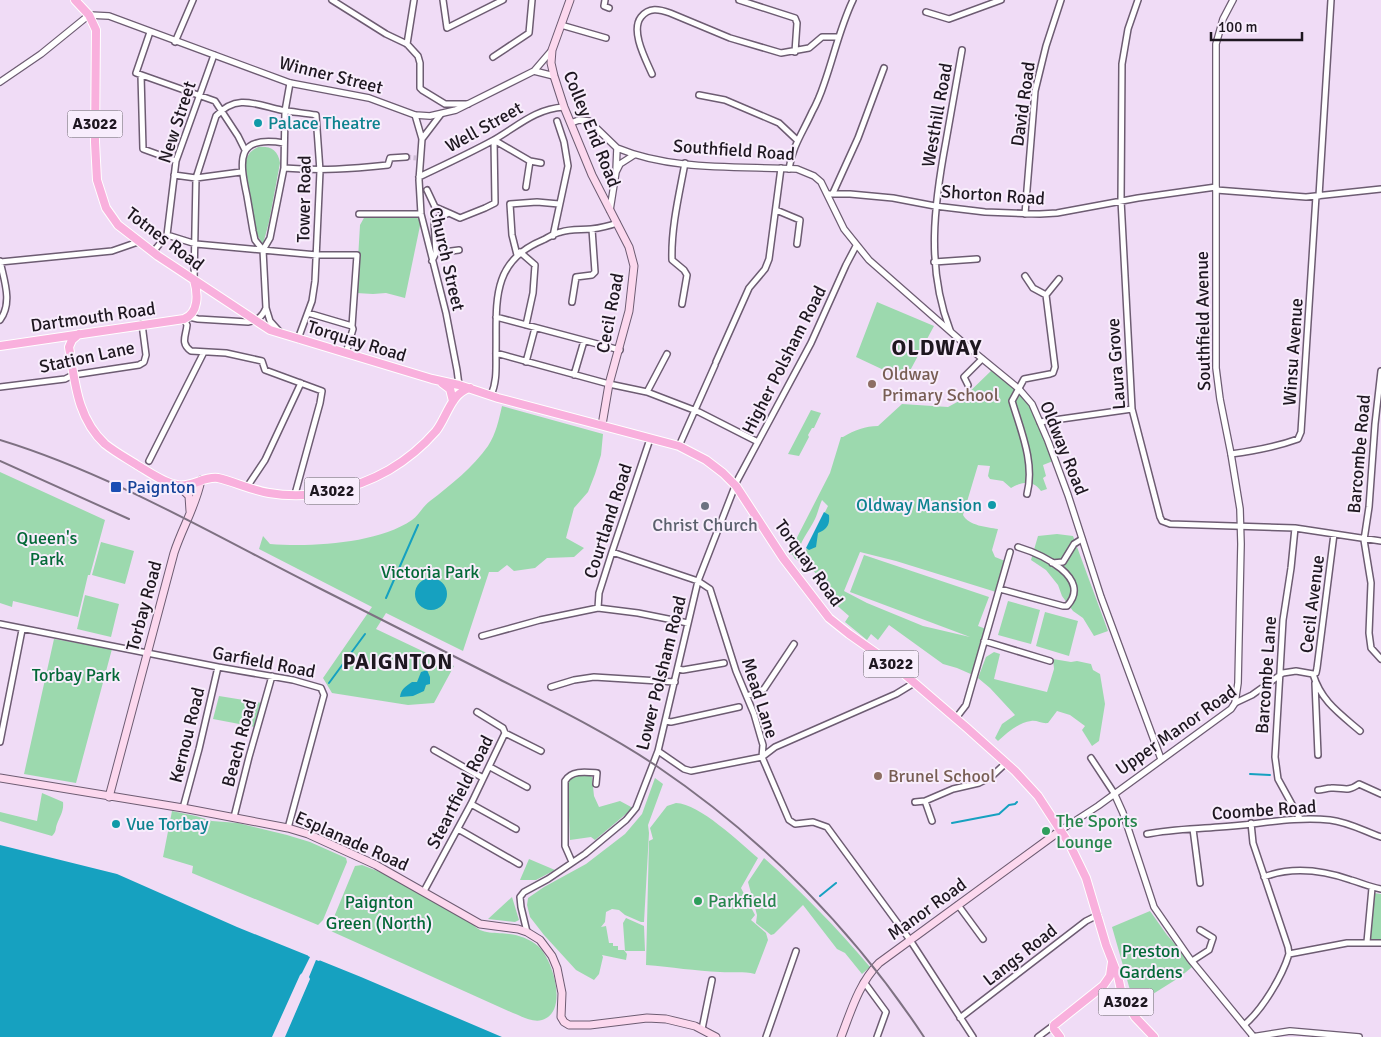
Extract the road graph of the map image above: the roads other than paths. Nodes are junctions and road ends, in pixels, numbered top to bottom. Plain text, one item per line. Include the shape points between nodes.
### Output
1 (76, 0) edge
2 (193, 0) edge
3 (332, 0) edge
4 (414, 0) edge
5 (444, 0) edge
6 (485, 0) edge
7 (503, 0) edge
8 (532, 0) edge
9 (570, 0) edge
10 (605, 0) edge
11 (739, 0) edge
12 (854, 0) edge
13 (1001, 0) edge
14 (1061, 0) edge
15 (1138, 0) edge
16 (1233, 0) edge
17 (1331, 0) edge
18 (486, 8) junction
19 (609, 8) dead end
20 (926, 12) dead end
21 (89, 15) junction
22 (561, 25) junction
23 (150, 32) junction
24 (838, 36) junction
25 (606, 38) dead end
26 (175, 42) junction
27 (407, 44) junction
28 (552, 50) junction
29 (962, 50) dead end
30 (795, 52) junction
31 (214, 55) junction
32 (494, 57) dead end
33 (884, 68) dead end
34 (534, 71) junction
35 (652, 74) dead end
36 (141, 75) junction
37 (554, 76) junction
38 (0, 82) edge
39 (290, 84) junction
40 (699, 95) dead end
41 (199, 96) junction
42 (468, 104) junction
43 (564, 107) junction
44 (221, 110) junction
45 (285, 111) junction
46 (441, 114) junction
47 (415, 115) junction
48 (557, 121) dead end
49 (565, 126) junction
50 (422, 139) junction
51 (494, 140) junction
52 (797, 140) junction
53 (284, 143) junction
54 (617, 148) junction
55 (245, 150) junction
56 (634, 155) junction
57 (406, 157) tunnel mouth
58 (176, 161) junction
59 (530, 161) junction
60 (541, 163) dead end
61 (685, 164) junction
62 (284, 168) junction
63 (781, 168) junction
64 (789, 168) junction
65 (320, 171) junction
66 (241, 172) junction
67 (616, 172) junction
68 (174, 175) junction
69 (419, 177) junction
70 (196, 178) junction
71 (526, 187) dead end
72 (1216, 188) junction
73 (1381, 189) edge
74 (427, 190) dead end
75 (830, 194) junction
76 (1318, 196) junction
77 (1121, 200) junction
78 (559, 204) junction
79 (935, 206) junction
80 (610, 210) junction
81 (776, 210) junction
82 (449, 212) junction
83 (359, 214) dead end
84 (421, 214) junction
85 (1025, 214) junction
86 (837, 217) joint
87 (617, 223) junction
88 (592, 229) junction
89 (167, 235) junction
90 (553, 236) junction
91 (138, 242) junction
92 (196, 244) junction
93 (797, 244) dead end
94 (856, 246) junction
95 (263, 250) junction
96 (459, 250) dead end
97 (153, 252) junction
98 (436, 253) junction
99 (518, 253) junction
100 (316, 255) junction
101 (977, 259) dead end
102 (0, 261) edge
103 (432, 262) junction
104 (934, 262) junction
105 (1025, 276) dead end
106 (1059, 279) dead end
107 (194, 280) junction
108 (210, 291) junction
109 (1046, 295) junction
110 (196, 297) junction
111 (572, 302) dead end
112 (682, 304) dead end
113 (266, 308) junction
114 (308, 313) junction
115 (496, 317) junction
116 (187, 318) junction
117 (0, 320) edge
118 (255, 321) junction
119 (142, 324) junction
120 (526, 325) junction
121 (352, 326) junction
122 (265, 327) joint
123 (535, 328) junction
124 (950, 332) junction
125 (79, 334) junction
126 (282, 334) junction
127 (59, 337) junction
128 (298, 338) junction
129 (584, 341) junction
130 (0, 346) edge
131 (69, 347) junction
132 (620, 350) junction
133 (204, 352) junction
134 (346, 352) junction
135 (496, 353) junction
136 (667, 354) dead end
137 (982, 359) junction
138 (526, 362) junction
139 (1381, 371) edge
140 (73, 375) junction
141 (574, 375) junction
142 (441, 382) junction
143 (301, 383) junction
144 (609, 384) junction
145 (459, 385) junction
146 (968, 385) dead end
147 (0, 387) edge
148 (470, 388) junction
149 (1019, 388) junction
150 (647, 392) junction
151 (491, 395) junction
152 (453, 401) junction
153 (1132, 409) junction
154 (695, 411) junction
155 (1040, 422) junction
156 (602, 425) junction
157 (649, 441) junction
158 (758, 442) junction
159 (679, 446) junction
160 (1231, 454) junction
161 (149, 461) dead end
162 (200, 480) junction
163 (178, 485) junction
164 (736, 486) junction
165 (247, 487) junction
166 (295, 494) junction
167 (1027, 494) dead end
168 (190, 511) junction
169 (1241, 526) junction
170 (1295, 528) junction
171 (1334, 534) junction
172 (1082, 538) junction
173 (1364, 540) junction
174 (1381, 541) edge
175 (1018, 547) dead end
176 (612, 552) junction
177 (1010, 552) dead end
178 (1052, 563) junction
179 (698, 581) junction
180 (1000, 589) junction
181 (598, 608) junction
182 (688, 623) junction
183 (0, 624) edge
184 (22, 630) junction
185 (482, 636) dead end
186 (984, 641) junction
187 (794, 644) dead end
188 (147, 652) junction
189 (1381, 659) edge
190 (1050, 661) dead end
191 (724, 663) dead end
192 (218, 667) junction
193 (678, 669) junction
194 (1313, 674) junction
195 (1279, 675) junction
196 (272, 676) junction
197 (1315, 681) junction
198 (675, 682) junction
199 (914, 683) junction
200 (551, 687) dead end
201 (747, 696) junction
202 (1235, 703) junction
203 (739, 708) dead end
204 (3, 711) edge
205 (477, 712) dead end
206 (956, 718) junction
207 (666, 721) junction
208 (1360, 731) dead end
209 (505, 733) junction
210 (0, 742) edge
211 (434, 750) dead end
212 (541, 752) dead end
213 (656, 754) junction
214 (1318, 755) dead end
215 (762, 757) junction
216 (1091, 758) dead end
217 (1161, 759) junction
218 (1006, 763) junction
219 (490, 767) junction
220 (599, 767) dead end
221 (597, 773) junction
222 (0, 778) edge
223 (483, 778) junction
224 (596, 784) dead end
225 (528, 787) dead end
226 (1318, 790) dead end
227 (1114, 793) junction
228 (1381, 794) edge
229 (109, 797) junction
230 (925, 801) junction
231 (915, 802) dead end
232 (471, 804) junction
233 (183, 808) junction
234 (234, 818) junction
235 (1300, 820) junction
236 (932, 822) dead end
237 (1251, 823) junction
238 (288, 828) junction
239 (458, 829) junction
240 (516, 829) dead end
241 (1193, 829) junction
242 (1061, 830) junction
243 (1147, 834) dead end
244 (1381, 837) edge
245 (572, 862) junction
246 (519, 864) dead end
247 (1264, 877) junction
248 (1200, 882) dead end
249 (1372, 888) junction
250 (1381, 889) edge
251 (424, 891) junction
252 (958, 905) junction
253 (1098, 915) junction
254 (1200, 930) dead end
255 (527, 932) junction
256 (1214, 938) junction
257 (983, 939) dead end
258 (910, 940) junction
259 (1220, 941) dead end
260 (1367, 942) junction
261 (1381, 942) edge
262 (796, 951) dead end
263 (1289, 954) junction
264 (1112, 960) junction
265 (1192, 961) junction
266 (712, 980) dead end
267 (864, 982) junction
268 (1103, 986) junction
269 (1122, 995) junction
270 (960, 1018) junction
271 (1054, 1025) junction
272 (1244, 1025) junction
273 (702, 1029) junction
274 (716, 1037) edge
275 (766, 1037) edge
276 (841, 1037) edge
277 (877, 1037) edge
278 (973, 1037) edge
279 (1038, 1037) edge
280 (1060, 1037) edge
281 (1154, 1037) edge
282 (1253, 1037) edge
283 (1359, 1037) edge

1 - 21 main road, Totnes Road / A3022
2 - 26 street
3 - 27 street
4 - 27 street
5 - 18 street via 447,28
6 - 18 street
7 - 18 street
8 - 32 street via 529,33
9 - 22 main road, Colley End Road
10 - 19 street via 604,6
11 - 30 street via 795,18
12 - 24 street
13 - 20 street via 949,19
14 - 85 street, David Road via 1035,91
15 - 77 street, Laura Grove via 1128,29 1122,64
16 - 72 street, Southfield Avenue via 1216,44
17 - 76 street, Winsu Avenue
21 - 23 street, Winner Street via 109,16
21 - 38 street
21 - 91 main road, Totnes Road / A3022 via 96,30 97,180 106,208 118,225
22 - 25 street
22 - 28 main road, Colley End Road
23 - 26 street, Winner Street
23 - 36 street via 136,72
24 - 30 street via 822,37 809,48
24 - 52 street via 816,105
26 - 31 street, Winner Street
27 - 42 street via 419,59 422,90 445,104
28 - 34 street, Winner Street
28 - 37 main road, Colley End Road
29 - 79 street, Westhill Road
30 - 35 street via 781,54 759,48 670,13 650,10 644,13 636,28
31 - 39 street, Winner Street
31 - 41 street, New Street
33 - 75 street via 858,138
34 - 37 street
34 - 42 street, Winner Street
36 - 41 street
36 - 58 street via 143,149
37 - 43 main road, Colley End Road
39 - 45 street
39 - 47 street, Winner Street via 369,98
40 - 52 street via 725,100 779,123
41 - 44 street via 215,102
41 - 58 street, New Street
42 - 46 street, Winner Street
43 - 49 main road, Colley End Road
43 - 51 street, Well Street via 537,112
44 - 45 street via 236,102 254,102
44 - 55 street
44 - 70 street via 216,116
45 - 53 street
45 - 65 street, Tower Road via 316,115
46 - 47 street, Winner Street
46 - 50 street
47 - 50 street, Church Street
48 - 49 street
49 - 54 street, Southfield Road via 579,120 590,121
49 - 78 street via 568,166
49 - 80 main road, Colley End Road
50 - 69 street, Church Street
51 - 59 street
51 - 69 street, Well Street
51 - 82 street via 495,203 460,218
52 - 64 street
53 - 55 street via 262,141
53 - 62 street
54 - 56 street, Southfield Road
54 - 67 street
55 - 66 street
56 - 61 street, Southfield Road
56 - 67 street via 620,164
57 - 65 street via 390,158 388,165
58 - 68 street, New Street
59 - 60 street
59 - 71 street
61 - 63 street, Southfield Road
61 - 112 street via 671,244 672,260 687,275
62 - 65 street
62 - 95 street via 270,238
63 - 64 street, Southfield Road
63 - 81 street
64 - 75 street, Southfield Road via 814,176
65 - 100 street, Tower Road
66 - 70 street
66 - 95 street via 255,240
67 - 80 street
68 - 70 street
68 - 89 street, New Street
69 - 84 street, Church Street
70 - 92 street
72 - 76 street, Shorton Road
72 - 77 street, Shorton Road
72 - 160 street, Southfield Avenue via 1216,368
73 - 76 street, Shorton Road
74 - 82 street via 435,207
75 - 79 street, Shorton Road via 893,198
75 - 86 street, Southfield Road
76 - 160 street, Winsu Avenue via 1301,432 1298,439 1287,443
77 - 85 street, Shorton Road via 1057,213
77 - 153 street, Laura Grove
78 - 90 street
78 - 99 street via 510,204 512,235
79 - 85 street, Shorton Road
79 - 104 street, Westhill Road
80 - 87 main road, Cecil Road
81 - 93 street via 800,220
81 - 154 street via 769,260 750,288
82 - 98 street via 434,220
83 - 84 street
84 - 103 street, Church Street
86 - 94 street, Oldway Road
87 - 88 street
87 - 132 main road, Cecil Road via 634,266 630,311
88 - 90 street via 560,232
88 - 111 street via 595,272 576,277
89 - 92 street
89 - 97 street
90 - 99 street
91 - 97 main road, Totnes Road / A3022
91 - 102 street via 112,251
92 - 95 street
92 - 107 street
94 - 124 street, Oldway Road via 886,277
94 - 158 street, Higher Polsham Road via 811,343
95 - 100 street
95 - 113 street
96 - 98 street
97 - 107 main road, Totnes Road / A3022
98 - 103 street
99 - 115 street via 499,285
99 - 120 street via 535,265
100 - 114 street, Tower Road via 314,288
100 - 121 street via 357,255
101 - 104 street
102 - 117 street via 7,302 6,312
103 - 145 street, Church Street via 446,313
104 - 124 street, Westhill Road
105 - 109 street via 1033,288
106 - 109 street
107 - 108 main road, Totnes Road
107 - 110 main road
108 - 110 main road
108 - 118 main road, Totnes Road
109 - 149 street via 1054,370 1050,374 1024,379
110 - 116 main road
113 - 118 street via 263,316
113 - 126 street via 270,321
114 - 121 street
114 - 128 street, Tower Road
115 - 120 street
115 - 135 street
116 - 118 street, Dartmouth Road
116 - 119 main road, Dartmouth Road
116 - 133 street via 186,348
118 - 122 main road, Totnes Road
119 - 125 main road, Dartmouth Road
119 - 140 street, Station Lane via 144,362
120 - 123 street
121 - 134 street
122 - 126 main road, Torquay Road
123 - 129 street
123 - 138 street
124 - 137 street, Oldway Road
125 - 127 main road, Dartmouth Road
125 - 131 main road
126 - 128 main road, Torquay Road
127 - 130 main road, Dartmouth Road
127 - 131 main road
128 - 134 main road, Torquay Road
129 - 132 street
129 - 141 street
131 - 140 main road
132 - 144 main road, Cecil Road
133 - 143 street via 226,352 262,362 265,370
133 - 161 street
134 - 142 main road, Torquay Road
135 - 138 street
135 - 151 street
136 - 150 street
137 - 146 street via 964,377
137 - 149 street, Oldway Road
138 - 141 street
139 - 173 street, Barcombe Road
140 - 147 street, Station Lane via 65,379
140 - 163 main road via 83,413 104,443 144,470
141 - 144 street
142 - 145 main road, Torquay Road
142 - 152 main road via 450,388
143 - 165 street via 265,460
143 - 166 street via 322,391
144 - 150 street
144 - 156 main road, Cecil Road
145 - 148 main road, Torquay Road
145 - 152 street
148 - 151 main road, Torquay Road / A3022
148 - 152 main road, A3022 via 463,390
149 - 155 street, Oldway Road via 1032,404
149 - 167 street via 1012,401 1029,459
150 - 154 street
151 - 156 main road, Torquay Road / A3022
152 - 166 main road, A3022 via 436,432 391,468 367,482 341,490
153 - 155 street
153 - 169 street, Laura Grove via 1162,521
154 - 158 street
154 - 159 street
155 - 172 street, Oldway Road
156 - 157 main road, Torquay Road / A3022
157 - 159 main road, Torquay Road / A3022
157 - 176 street, Courtland Road
158 - 164 street, Higher Polsham Road
159 - 164 main road, Torquay Road / A3022 via 706,460
160 - 169 street, Southfield Avenue
162 - 163 main road, A3022 via 186,486
162 - 165 main road, A3022 via 218,478
162 - 168 main road, Torbay Road via 196,502
163 - 168 main road via 189,496
164 - 179 street, Lower Polsham Road
164 - 199 main road, Torquay Road / A3022 via 783,558 829,618
165 - 166 main road, A3022 via 269,493
168 - 188 main road, Torbay Road via 180,533
169 - 170 street, Laura Grove
169 - 202 street, Southfield Avenue
170 - 171 street, Laura Grove
170 - 195 street, Barcombe Lane
171 - 173 street, Laura Grove
171 - 194 street, Cecil Avenue via 1318,668
172 - 178 street via 1074,544 1063,562
172 - 217 street, Oldway Road
173 - 174 street, Laura Grove
173 - 189 street, Barcombe Road via 1371,582 1370,648
175 - 178 street
176 - 179 street
176 - 181 street, Courtland Road via 599,593
177 - 180 street
178 - 180 street via 1070,578 1075,588 1073,600 1067,606
179 - 182 street, Lower Polsham Road
179 - 201 street, Mead Lane via 710,589
180 - 186 street
181 - 182 street
181 - 185 street
182 - 193 street, Lower Polsham Road
183 - 184 street, Garfield Road
184 - 188 street, Garfield Road
184 - 204 street
186 - 190 street
186 - 206 street via 966,705
187 - 201 street via 764,689
188 - 192 street, Garfield Road
188 - 229 main road, Torbay Road
191 - 193 street
192 - 196 street, Garfield Road
192 - 233 street, Kernou Road
193 - 198 street, Lower Polsham Road
194 - 195 street via 1296,671
194 - 197 street
195 - 202 street, Upper Manor Road
195 - 235 street, Barcombe Lane via 1275,758 1278,778
196 - 234 street, Beach Road
196 - 238 street, Garfield Road via 314,685 324,694
197 - 208 street via 1326,701
197 - 214 street
198 - 200 street via 594,677
198 - 207 street, Lower Polsham Road
199 - 206 main road, Torquay Road / A3022
199 - 215 street via 775,747
201 - 215 street, Mead Lane via 763,745
202 - 217 street, Upper Manor Road
203 - 207 street
204 - 210 street
205 - 209 street via 503,728
206 - 218 main road, Torquay Road / A3022
207 - 213 street, Lower Polsham Road
209 - 212 street
209 - 219 street, Steartfield Road
211 - 223 street
213 - 215 street via 691,771
213 - 245 street, Lower Polsham Road via 636,808 626,820
215 - 258 street, Mead Lane via 789,820 795,824 813,822 828,826
216 - 227 street
217 - 227 street, Upper Manor Road
218 - 230 street via 980,784 953,789
218 - 242 main road, Torquay Road / A3022 via 1038,796
219 - 223 street, Steartfield Road
219 - 225 street
220 - 221 street
221 - 224 street
221 - 245 street via 575,773 567,776 565,781 565,846
222 - 229 main road, Esplanade Road
223 - 232 street, Steartfield Road
226 - 228 street via 1345,790 1359,784
227 - 242 street, Upper Manor Road
227 - 265 street via 1154,907
229 - 233 main road, Esplanade Road
230 - 231 street
230 - 236 street
232 - 239 street, Steartfield Road
232 - 240 street
233 - 234 main road, Esplanade Road
234 - 238 main road, Esplanade Road
235 - 237 street, Coombe Road
235 - 244 street, Coombe Road via 1341,822
237 - 241 street, Coombe Road
237 - 247 street via 1253,843
238 - 251 main road, Esplanade Road via 355,855
239 - 246 street
239 - 251 street, Steartfield Road
241 - 243 street, Coombe Road
241 - 248 street
242 - 252 main road, Manor Road
242 - 253 main road, Torquay Road / A3022 via 1086,878
245 - 255 street, Lower Polsham Road via 520,897
247 - 249 street via 1282,872 1321,871
247 - 263 street
249 - 250 street
249 - 260 street
251 - 255 main road, Esplanade Road via 480,924
252 - 257 street
252 - 258 main road, Manor Road
253 - 264 main road, Torquay Road / A3022
253 - 270 street, Langs Road
254 - 256 street
255 - 273 main road, Esplanade Road via 544,944 557,968 562,993 561,1016 566,1023 573,1026 647,1018
256 - 259 street
256 - 265 street via 1209,950
258 - 267 main road, Manor Road via 879,963
258 - 270 street
260 - 261 street
260 - 263 street
262 - 275 street
263 - 272 street via 1254,1017
264 - 268 main road via 1110,976
264 - 269 main road, A3022
265 - 272 street
266 - 273 street
267 - 276 main road, Manor Road
267 - 277 street via 886,1012
268 - 269 main road via 1118,989
268 - 271 main road
269 - 281 main road, A3022 via 1135,1017
270 - 278 street
271 - 279 street
271 - 280 main road
272 - 282 street
273 - 274 main road
282 - 283 street via 1290,1031

